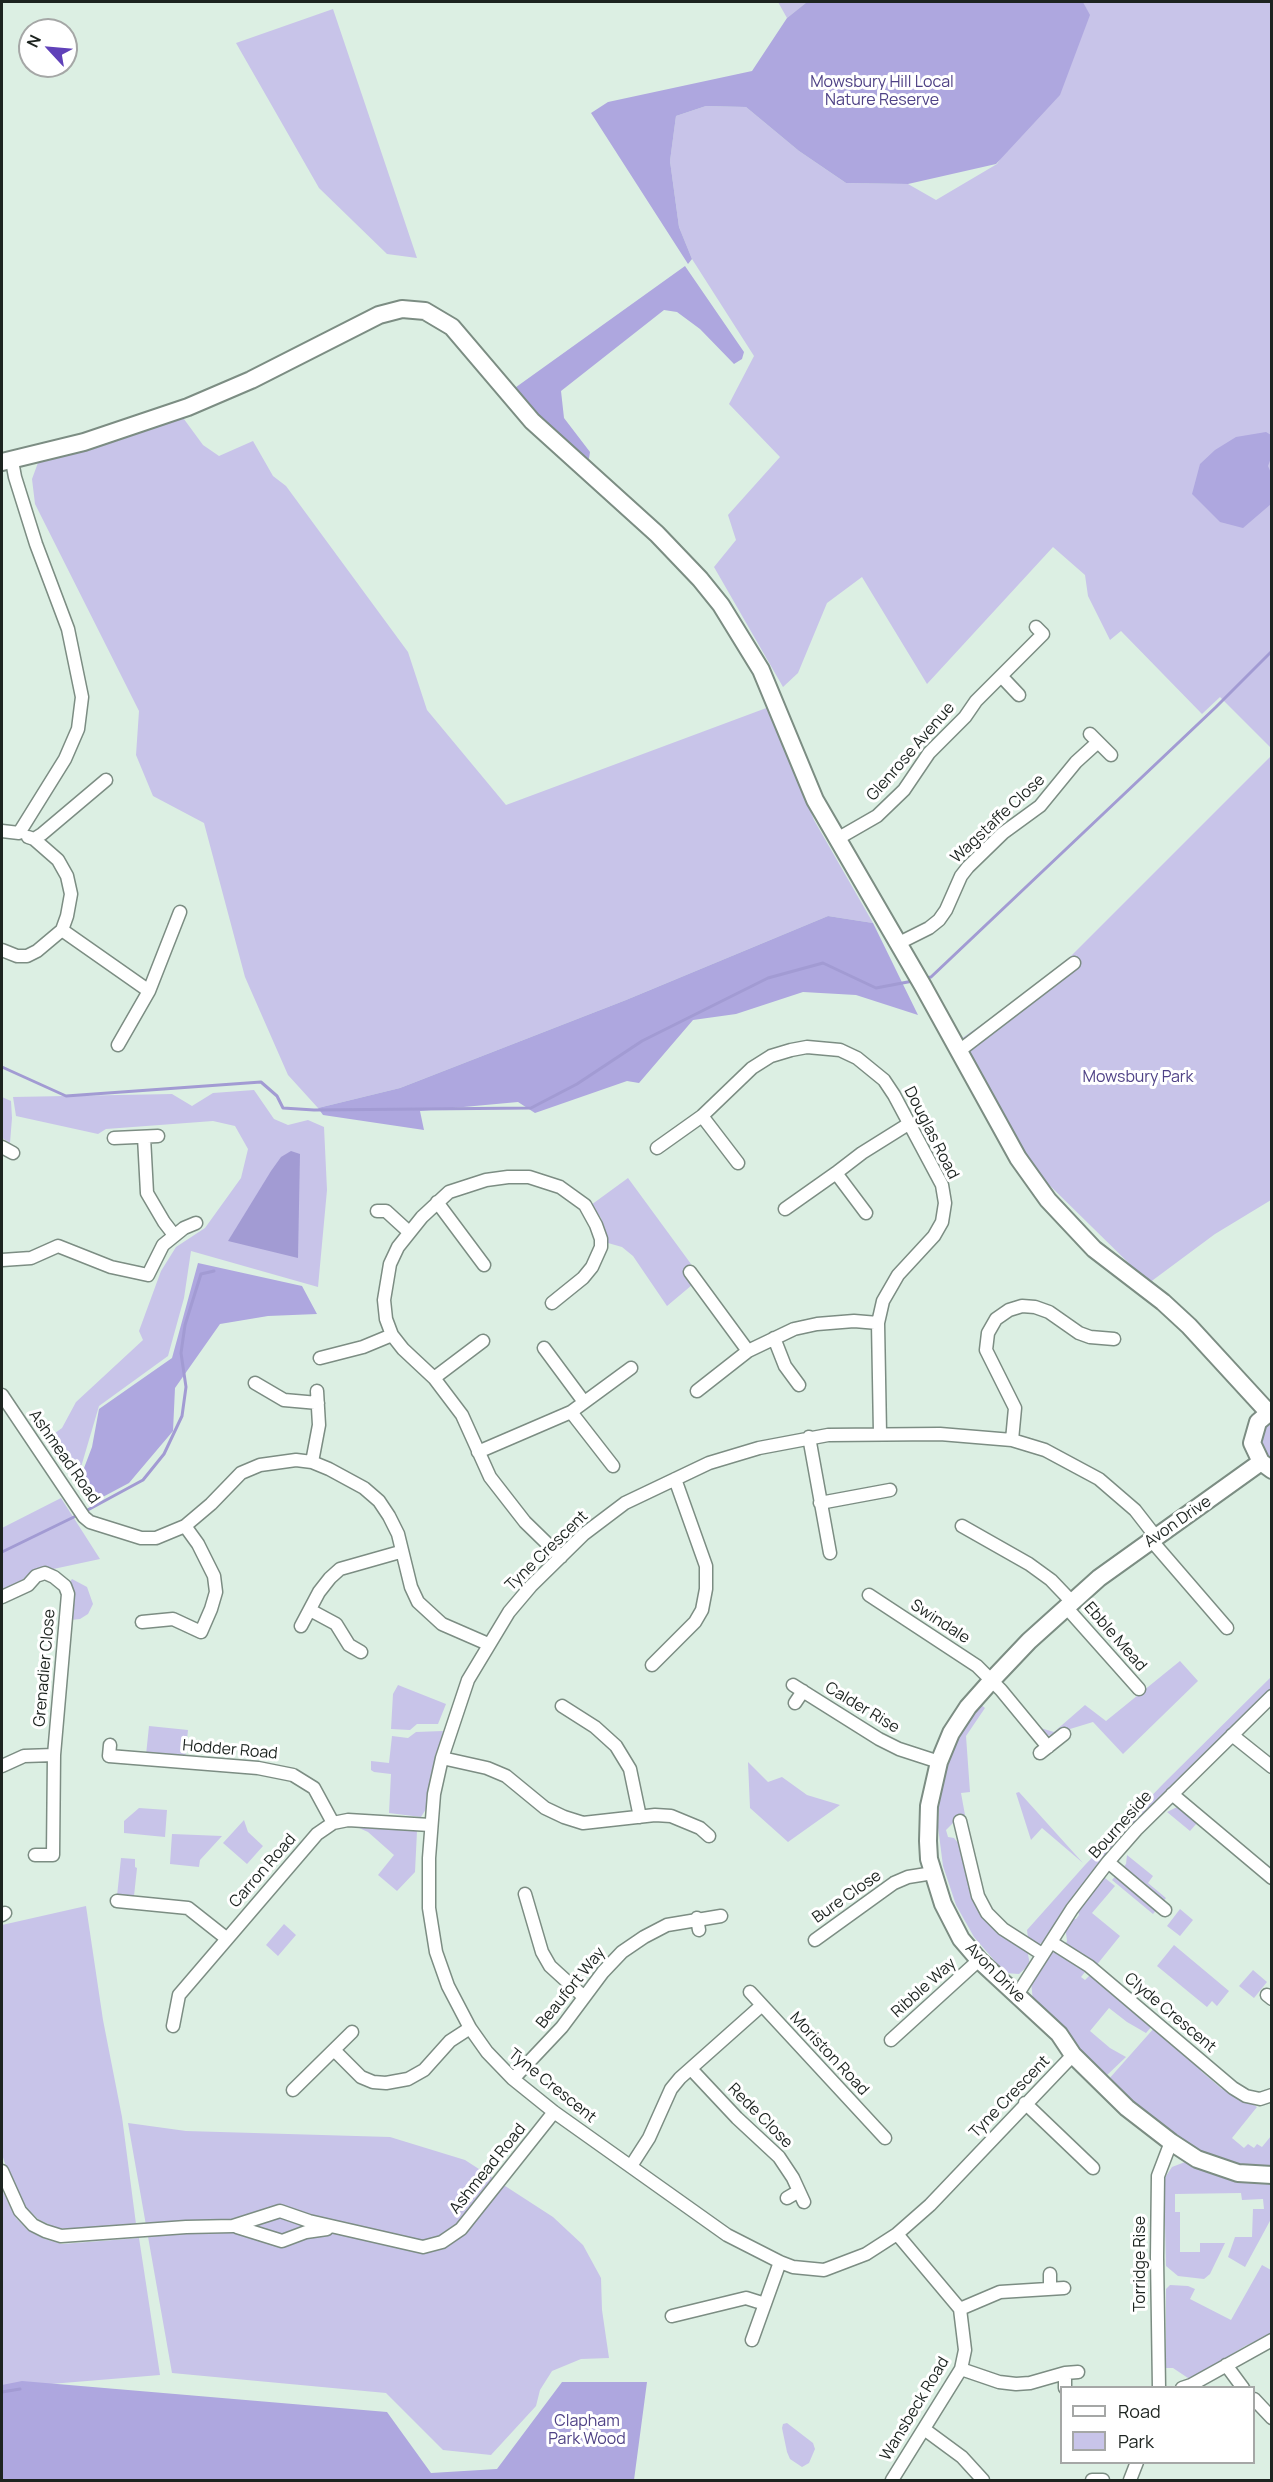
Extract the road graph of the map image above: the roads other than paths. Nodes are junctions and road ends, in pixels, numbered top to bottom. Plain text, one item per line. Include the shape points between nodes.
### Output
1 (7, 461) edge
2 (1036, 627) dead end
3 (1002, 676) junction
4 (1019, 695) dead end
5 (1111, 755) dead end
6 (106, 780) dead end
7 (2, 831) edge
8 (19, 833) junction
9 (34, 839) junction
10 (837, 839) junction
11 (180, 912) dead end
12 (62, 930) junction
13 (899, 943) junction
14 (2, 950) edge
15 (1074, 963) dead end
16 (149, 991) junction
17 (118, 1045) dead end
18 (959, 1051) junction
19 (702, 1116) junction
20 (910, 1124) junction
21 (158, 1136) dead end
22 (144, 1137) junction
23 (114, 1138) dead end
24 (657, 1148) dead end
25 (738, 1163) dead end
26 (836, 1173) junction
27 (437, 1202) junction
28 (386, 1209) dead end
29 (785, 1209) dead end
30 (866, 1213) dead end
31 (196, 1223) dead end
32 (409, 1232) junction
33 (174, 1235) junction
34 (2, 1260) edge
35 (484, 1265) dead end
36 (690, 1272) dead end
37 (552, 1303) dead end
38 (878, 1323) junction
39 (392, 1335) junction
40 (774, 1338) junction
41 (1114, 1339) dead end
42 (483, 1341) dead end
43 (544, 1348) dead end
44 (748, 1351) junction
45 (320, 1358) dead end
46 (631, 1368) dead end
47 (434, 1378) junction
48 (255, 1383) dead end
49 (799, 1385) dead end
50 (697, 1390) dead end
51 (2, 1395) edge
52 (584, 1402) junction
53 (1270, 1411) edge
54 (571, 1413) junction
55 (880, 1433) junction
56 (809, 1437) junction
57 (1012, 1440) junction
58 (478, 1452) junction
59 (312, 1462) junction
60 (613, 1466) dead end
61 (1266, 1466) edge
62 (675, 1479) junction
63 (890, 1490) dead end
64 (820, 1503) junction
65 (185, 1526) junction
66 (962, 1526) dead end
67 (1154, 1539) junction
68 (400, 1552) junction
69 (830, 1553) dead end
70 (561, 1557) junction
71 (869, 1595) dead end
72 (2, 1597) edge
73 (1069, 1604) junction
74 (310, 1610) junction
75 (142, 1622) dead end
76 (301, 1626) dead end
77 (1227, 1629) dead end
78 (488, 1644) junction
79 (361, 1652) dead end
80 (652, 1665) dead end
81 (992, 1680) junction
82 (1139, 1689) dead end
83 (1272, 1696) edge
84 (795, 1703) dead end
85 (562, 1706) dead end
86 (1064, 1734) dead end
87 (1232, 1735) junction
88 (110, 1746) dead end
89 (54, 1755) junction
90 (442, 1758) junction
91 (939, 1762) junction
92 (2, 1766) edge
93 (1272, 1767) edge
94 (1172, 1794) junction
95 (640, 1817) junction
96 (960, 1821) dead end
97 (333, 1823) junction
98 (430, 1825) junction
99 (709, 1836) dead end
100 (35, 1855) dead end
101 (1108, 1862) junction
102 (933, 1873) junction
103 (1272, 1878) edge
104 (525, 1894) dead end
105 (117, 1901) dead end
106 (1165, 1910) dead end
107 (721, 1916) dead end
108 (226, 1938) junction
109 (815, 1940) dead end
110 (1051, 1942) junction
111 (1042, 1954) junction
112 (979, 1960) junction
113 (750, 1992) dead end
114 (1017, 1995) junction
115 (584, 1998) junction
116 (762, 2006) junction
117 (173, 2026) dead end
118 (470, 2028) junction
119 (352, 2031) dead end
120 (891, 2040) dead end
121 (334, 2050) junction
122 (1073, 2055) junction
123 (691, 2068) junction
124 (513, 2079) junction
125 (296, 2083) dead end
126 (1272, 2095) edge
127 (1025, 2103) junction
128 (554, 2112) junction
129 (885, 2138) dead end
130 (1171, 2142) junction
131 (631, 2166) junction
132 (1093, 2168) dead end
133 (2, 2171) edge
134 (1272, 2175) edge
135 (787, 2198) dead end
136 (233, 2226) junction
137 (337, 2228) junction
138 (897, 2234) junction
139 (780, 2262) junction
140 (1050, 2274) dead end
141 (1050, 2288) junction
142 (1064, 2288) dead end
143 (765, 2304) junction
144 (960, 2308) junction
145 (672, 2316) dead end
146 (752, 2340) dead end
147 (1272, 2340) edge
148 (1226, 2365) junction
149 (962, 2368) junction
150 (1078, 2372) dead end
151 (1065, 2373) junction
152 (1065, 2386) edge
153 (1159, 2386) edge
154 (1188, 2386) edge
155 (1242, 2386) edge
156 (1255, 2400) edge
157 (1272, 2418) edge
158 (924, 2429) junction
159 (1137, 2464) edge
160 (892, 2481) edge
161 (982, 2481) edge
162 (1092, 2481) edge
163 (1103, 2481) edge
164 (1130, 2481) edge

1 - 8 street via 68,629 82,697 78,729 65,759
1 - 10 main road via 84,442 188,407 250,381 379,315 402,309 431,314 452,327 532,421 657,534 721,605 761,670 815,800
2 - 3 street, Glenrose Avenue via 1043,634
3 - 4 street
3 - 10 street, Glenrose Avenue via 929,753 904,790 877,816
5 - 13 street, Wagstaffe Close via 1094,738 1040,806 1003,833 968,867 939,920
6 - 9 street
7 - 8 street
8 - 9 street
9 - 12 street via 58,860 71,885
10 - 13 main road
11 - 16 street
12 - 14 street via 27,956
12 - 16 street
13 - 18 main road
15 - 18 street
16 - 17 street
18 - 53 main road via 1018,1158 1047,1200 1094,1249 1189,1326
19 - 20 street, Douglas Road via 752,1068 771,1056 823,1047 840,1050 872,1069 894,1095
19 - 24 street, Douglas Road
19 - 25 street
20 - 26 street
20 - 38 street, Douglas Road via 942,1185 942,1222 889,1288
21 - 22 street
22 - 23 street
22 - 33 street via 147,1193
26 - 29 street
26 - 30 street
27 - 32 street
27 - 35 street
27 - 37 street via 467,1185 508,1177 545,1181 576,1197 596,1225 600,1253 584,1278
28 - 32 street
31 - 33 street
32 - 39 street via 390,1264 386,1282 386,1319
33 - 34 street via 163,1245 148,1275 111,1267 58,1246 31,1257
36 - 44 street
38 - 40 street via 817,1324
38 - 55 street, Douglas Road
39 - 45 street
39 - 47 street
40 - 44 street
40 - 49 street
41 - 57 street via 1078,1333 1035,1307 1009,1310 996,1319 988,1333 986,1350 1015,1408
42 - 47 street
43 - 52 street
44 - 50 street
46 - 52 street
47 - 58 street via 462,1415
48 - 59 street via 284,1400 318,1396 319,1425
51 - 65 street, Ashmead Road via 90,1522 141,1538 156,1538
52 - 54 street
53 - 61 main road via 1258,1422 1252,1443
54 - 58 street
54 - 60 street
55 - 56 street, Tyne Crescent
55 - 57 street, Tyne Crescent
56 - 62 street, Tyne Crescent via 709,1463
56 - 64 street
57 - 67 street, Tyne Crescent via 1045,1450 1099,1479 1135,1510
58 - 70 street via 505,1499
59 - 65 street, Ashmead Road via 278,1461 241,1473
59 - 68 street via 364,1488 379,1501 398,1534
61 - 67 main road, Avon Drive
62 - 70 street, Tyne Crescent via 625,1503
62 - 80 street via 706,1566 706,1589 702,1610 694,1622
63 - 64 street via 874,1499
64 - 69 street
65 - 75 street via 214,1576 216,1592 201,1632 174,1619
66 - 73 street, Ebble Mead via 1051,1580
67 - 73 main road, Avon Drive
67 - 77 street, Tyne Crescent
68 - 74 street via 340,1569
68 - 78 street via 411,1587 424,1608 442,1624
70 - 78 street, Tyne Crescent via 509,1612
71 - 81 street, Swindale via 950,1647
72 - 89 street, Grenadier Close via 45,1573 65,1586 68,1594
73 - 81 main road, Avon Drive
73 - 82 street, Ebble Mead
74 - 76 street
74 - 79 street via 336,1624 349,1645
78 - 90 street, Tyne Crescent via 468,1680
81 - 86 street, Swindale via 1044,1750
81 - 91 main road, Avon Drive via 951,1733
83 - 87 street, Bourneside
84 - 91 street, Calder Rise via 798,1688 879,1739
85 - 95 street via 616,1746 630,1769
87 - 93 street
87 - 94 street, Bourneside
88 - 97 street, Hodder Road via 109,1756 293,1774 314,1788
89 - 92 street via 24,1756
89 - 100 street, Grenadier Close via 53,1855
90 - 95 street via 506,1776 545,1808 583,1823
90 - 98 street, Tyne Crescent
91 - 102 main road, Avon Drive via 929,1806 928,1841
94 - 101 street, Bourneside
94 - 103 street
95 - 99 street via 671,1816 685,1827
96 - 111 street via 978,1896 987,1912 1003,1929
97 - 98 street via 348,1820
97 - 108 street, Carron Road via 317,1834
98 - 118 street, Tyne Crescent via 429,1908 436,1952
101 - 106 street
101 - 110 street, Bourneside
102 - 109 street, Bure Close via 894,1883
102 - 112 main road, Avon Drive via 961,1939
104 - 115 street via 542,1952 550,1966
105 - 108 street via 188,1908
107 - 115 street, Beaufort Way via 698,1924 667,1925 637,1942 603,1972
108 - 117 street, Carron Road via 179,1995
110 - 111 street, Bourneside
110 - 126 street, Clyde Crescent via 1089,1966 1233,2088 1260,2099
111 - 114 street, Bourneside
112 - 114 main road, Avon Drive
112 - 120 street, Ribble Way
113 - 116 street, Moriston Road
114 - 122 main road, Avon Drive via 1059,2034
115 - 124 street, Beaufort Way
116 - 123 street
116 - 129 street, Moriston Road via 878,2121
118 - 121 street via 450,2041 424,2070 408,2079 386,2083 361,2076
118 - 124 street, Tyne Crescent
119 - 121 street
121 - 125 street
122 - 127 street, Tyne Crescent
122 - 130 main road, Avon Drive via 1127,2108
123 - 131 street via 670,2089 649,2138
123 - 135 street, Rede Close via 779,2157 802,2197
124 - 128 street, Tyne Crescent
127 - 132 street
127 - 138 street, Tyne Crescent via 930,2205
128 - 131 street, Tyne Crescent
128 - 137 street, Ashmead Road via 461,2229 442,2242 413,2246
130 - 134 main road, Avon Drive via 1216,2167
130 - 153 street, Torridge Rise via 1158,2176
131 - 139 street, Tyne Crescent via 727,2235
133 - 136 street, Ashmead Road via 20,2211 33,2225 61,2236
136 - 137 street, Ashmead Road via 282,2241 306,2232
136 - 137 street, Ashmead Road via 280,2211
138 - 139 street, Tyne Crescent via 866,2254 824,2270
138 - 144 street
139 - 143 street
140 - 141 street
141 - 142 street
141 - 144 street via 1000,2292
143 - 145 street via 746,2298
143 - 146 street
144 - 149 street, Wansbeck Road via 965,2350
147 - 148 street
148 - 154 street
148 - 155 street
149 - 151 street via 1016,2384
149 - 158 street, Wansbeck Road
150 - 151 street
151 - 152 street
156 - 157 street
158 - 160 street, Wansbeck Road
158 - 161 street via 962,2457
159 - 164 street
162 - 163 street

